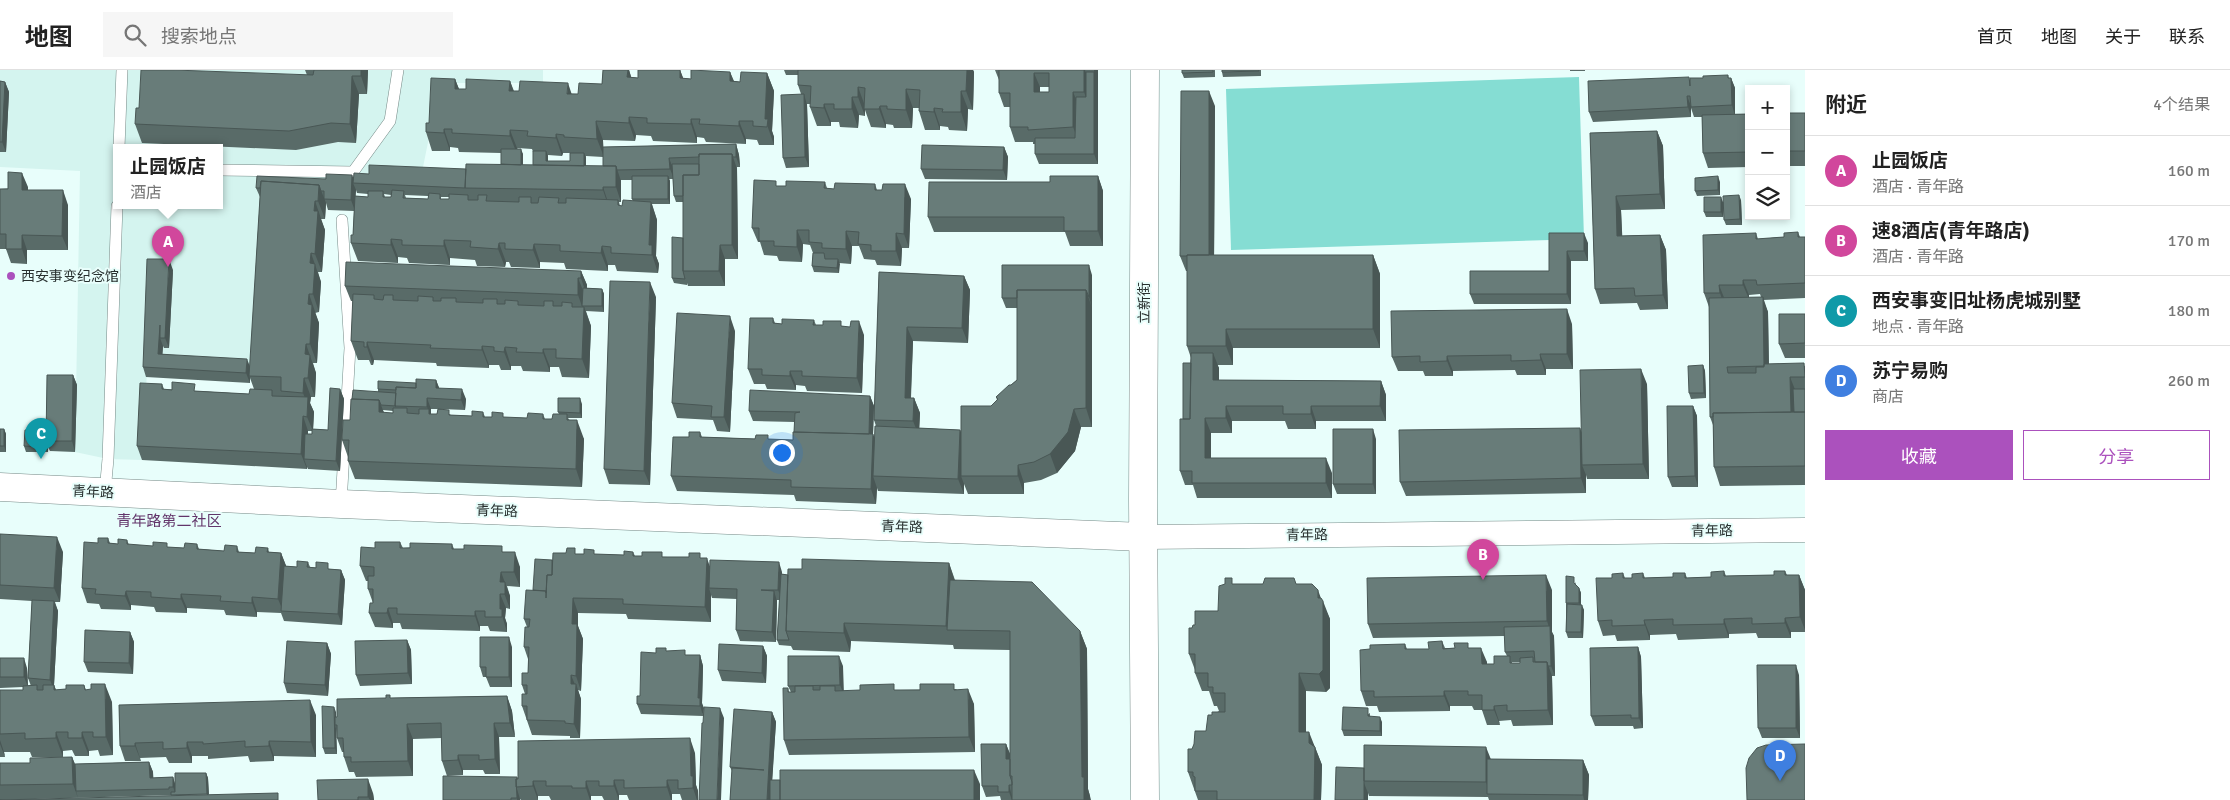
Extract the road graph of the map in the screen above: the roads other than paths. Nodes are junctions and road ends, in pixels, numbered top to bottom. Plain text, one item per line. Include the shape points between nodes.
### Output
1 (122, 70) edge
2 (398, 70) edge
3 (1145, 70) edge
4 (119, 144) edge
5 (223, 170) edge
6 (117, 209) edge
7 (342, 220) dead end
8 (0, 487) edge
9 (105, 492) junction
10 (341, 504) junction
11 (1805, 530) edge
12 (1143, 537) junction
13 (1145, 800) edge

1 - 4 lane
2 - 5 lane via 390,121 353,172
3 - 12 street, 立新街
6 - 9 lane
7 - 10 lane via 350,348
8 - 9 street, 青年路
9 - 10 street, 青年路
10 - 12 street, 青年路
11 - 12 street, 青年路
12 - 13 street, 立新街

